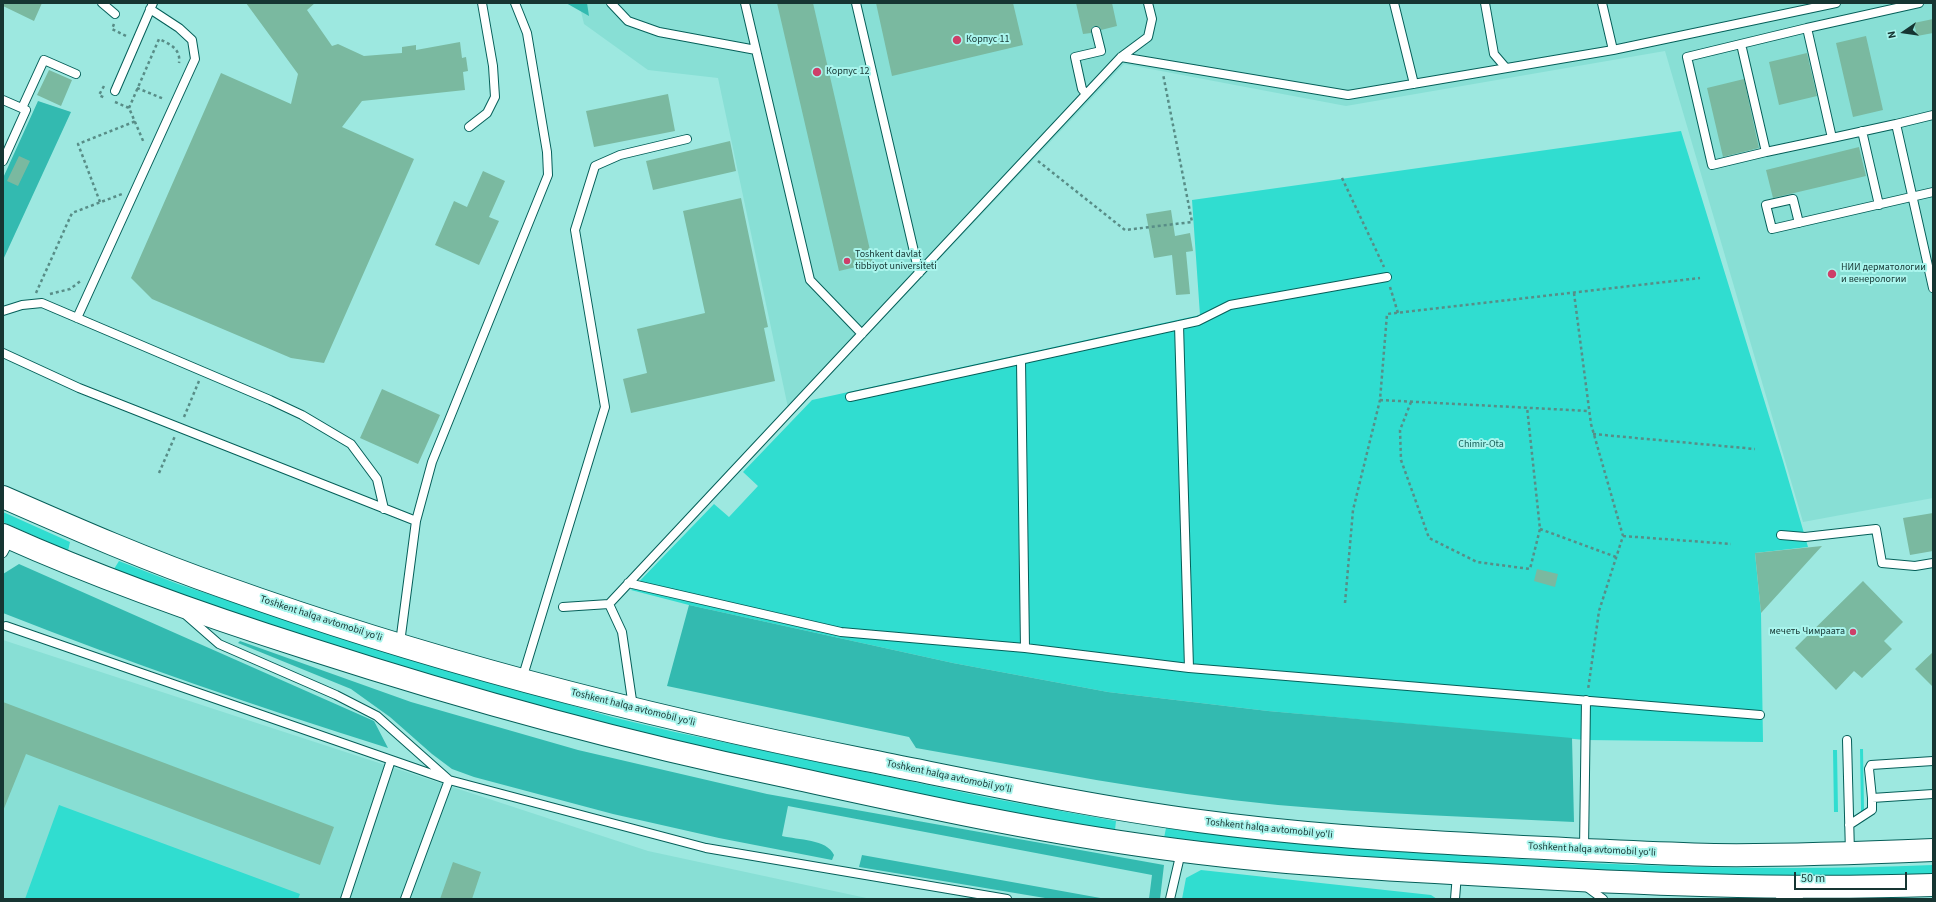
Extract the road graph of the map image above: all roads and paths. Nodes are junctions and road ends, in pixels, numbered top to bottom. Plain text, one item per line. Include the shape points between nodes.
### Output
1 (102, 3) edge
2 (482, 3) edge
3 (515, 3) edge
4 (611, 3) edge
5 (745, 3) edge
6 (856, 3) edge
7 (1148, 3) edge
8 (1394, 3) edge
9 (1485, 3) edge
10 (1602, 3) edge
11 (1836, 3) edge
12 (1919, 3) edge
13 (1820, 5) edge
14 (151, 6) edge
15 (115, 17) joint
16 (1807, 28) junction
17 (1096, 31) dead end
18 (124, 42) dead end
19 (1741, 44) junction
20 (756, 50) junction
21 (1613, 50) junction
22 (1121, 57) junction
23 (1161, 64) junction
24 (1506, 68) junction
25 (179, 69) dead end
26 (76, 74) dead end
27 (105, 82) dead end
28 (1414, 84) junction
29 (137, 88) junction
30 (115, 91) dead end
31 (168, 93) dead end
32 (1086, 94) junction
33 (165, 99) junction
34 (3, 100) edge
35 (174, 104) junction
36 (162, 106) dead end
37 (22, 108) junction
38 (129, 108) junction
39 (1933, 115) edge
40 (136, 121) junction
41 (1896, 124) junction
42 (469, 127) dead end
43 (1862, 131) junction
44 (1832, 138) junction
45 (148, 139) dead end
46 (687, 140) dead end
47 (1766, 152) junction
48 (1030, 154) junction
49 (3, 161) edge
50 (1342, 178) dead end
51 (1933, 192) edge
52 (1913, 197) junction
53 (124, 199) dead end
54 (100, 202) junction
55 (1879, 205) junction
56 (1799, 223) junction
57 (1931, 269) edge
58 (919, 273) junction
59 (1387, 277) junction
60 (85, 278) dead end
61 (1700, 278) dead end
62 (1933, 288) edge
63 (1574, 292) junction
64 (3, 311) edge
65 (1398, 313) junction
66 (77, 318) junction
67 (1179, 325) junction
68 (862, 334) junction
69 (3, 353) edge
70 (1022, 361) junction
71 (850, 397) dead end
72 (1380, 400) junction
73 (1411, 402) junction
74 (1527, 408) junction
75 (1589, 411) junction
76 (1593, 434) junction
77 (1755, 449) dead end
78 (3, 497) edge
79 (384, 509) junction
80 (416, 522) junction
81 (1540, 529) junction
82 (1781, 535) dead end
83 (1623, 536) junction
84 (102, 540) junction
85 (6, 542) edge
86 (1731, 544) dead end
87 (1616, 556) junction
88 (1933, 563) edge
89 (88, 570) junction
90 (628, 583) junction
91 (173, 603) junction
92 (1345, 603) dead end
93 (609, 604) junction
94 (563, 607) dead end
95 (6, 626) dead end
96 (399, 644) junction
97 (1025, 648) junction
98 (1189, 668) junction
99 (522, 680) junction
100 (1586, 700) junction
101 (634, 709) junction
102 (1760, 715) dead end
103 (1847, 740) dead end
104 (391, 760) junction
105 (1933, 761) edge
106 (449, 780) junction
107 (1933, 794) edge
108 (1872, 798) junction
109 (1142, 813) junction
110 (1849, 825) junction
111 (1137, 845) junction
112 (1584, 850) junction
113 (1933, 850) edge
114 (1182, 851) junction
115 (1850, 853) junction
116 (1457, 874) junction
117 (1578, 880) junction
118 (1933, 885) edge
119 (1845, 888) junction
120 (345, 899) edge
121 (405, 899) edge
122 (1007, 899) edge
123 (1170, 899) edge
124 (1455, 899) edge
125 (1603, 899) edge
126 (1780, 899) edge

1 - 15 lane
2 - 42 lane via 493,66 495,97 487,113
3 - 80 lane via 527,33 547,152 548,175 432,462
4 - 20 lane via 628,22 659,32
5 - 20 lane
6 - 58 lane
7 - 22 lane via 1152,19 1148,37
8 - 28 lane
9 - 24 lane via 1494,54
10 - 21 lane
11 - 13 lane
12 - 16 lane
13 - 21 lane
14 - 30 lane
14 - 35 lane via 192,40 195,59
15 - 18 path via 112,29 126,35
16 - 19 lane
16 - 44 lane
17 - 32 lane via 1101,51 1075,57 1082,89
19 - 47 lane
19 - 47 lane via 1687,57 1712,165
20 - 68 lane via 810,280
21 - 24 lane
22 - 23 lane
22 - 32 lane
23 - 28 lane via 1348,95
23 - 48 path via 1192,222 1125,230
24 - 28 lane
25 - 29 path via 180,57 174,45 159,39
26 - 37 lane via 44,60
27 - 38 path via 99,95
29 - 33 path
29 - 38 path
31 - 33 path
32 - 48 lane
33 - 35 path
33 - 36 path
34 - 37 lane
35 - 66 lane
37 - 49 lane via 26,110
38 - 40 path
39 - 41 lane
40 - 45 path via 145,146
40 - 54 path via 78,144
41 - 43 lane
41 - 52 lane
43 - 44 lane
43 - 55 lane
44 - 47 lane
46 - 99 lane via 620,155 595,166 575,230 605,407
48 - 58 lane
50 - 59 path
51 - 52 lane
52 - 55 lane
52 - 57 lane
53 - 54 path via 127,192
54 - 60 path via 72,213 36,294 52,294 70,289
55 - 56 lane
56 - 56 lane via 1793,199 1766,205 1772,229
57 - 62 lane
58 - 68 lane
59 - 65 path
59 - 67 lane via 1230,305 1198,321
61 - 63 path
63 - 65 path
63 - 75 path
64 - 66 lane via 22,304 42,304
65 - 72 path via 1387,314
66 - 79 lane via 302,415 351,444 377,479
67 - 70 lane
67 - 98 lane
68 - 90 lane
69 - 79 lane via 79,388
70 - 71 lane
70 - 97 lane
72 - 73 path
72 - 92 path via 1353,510
73 - 74 path
73 - 81 path via 1400,430 1401,460 1429,538 1477,562 1530,569
74 - 75 path
74 - 81 path
75 - 76 path
76 - 77 path
76 - 83 path
78 - 84 highway, Toshkent halqa avtomobil yo'li
79 - 80 lane
80 - 96 lane
81 - 87 path
82 - 88 lane via 1805,537 1876,529 1882,564 1915,566
83 - 86 path
83 - 87 path
84 - 89 highway
84 - 96 highway, Toshkent halqa avtomobil yo'li via 224,587
85 - 89 highway
87 - 100 path via 1599,611
89 - 91 highway
90 - 93 lane
90 - 97 lane via 842,632
91 - 106 lane via 219,644 336,695 377,716
91 - 111 highway via 426,686 618,739 964,815
93 - 94 lane
93 - 101 lane via 622,632
95 - 104 lane
96 - 99 highway, Toshkent halqa avtomobil yo'li
97 - 98 lane
98 - 100 lane
99 - 101 highway, Toshkent halqa avtomobil yo'li
100 - 102 lane
100 - 112 lane
101 - 109 highway, Toshkent halqa avtomobil yo'li via 950,778
103 - 110 lane
104 - 106 lane
104 - 120 lane
105 - 108 lane via 1871,765 1869,769
106 - 121 lane
106 - 122 lane via 706,848
107 - 108 lane
108 - 110 lane via 1872,810
109 - 111 highway
109 - 112 highway, Toshkent halqa avtomobil yo'li via 1252,828 1363,838
110 - 115 lane
111 - 114 highway
112 - 115 highway, Toshkent halqa avtomobil yo'li via 1718,855
113 - 115 highway, Toshkent halqa avtomobil yo'li
114 - 116 highway via 1357,868
114 - 123 lane
116 - 117 highway
116 - 124 lane
117 - 119 highway via 1712,887
117 - 125 lane
118 - 119 highway
119 - 126 lane

